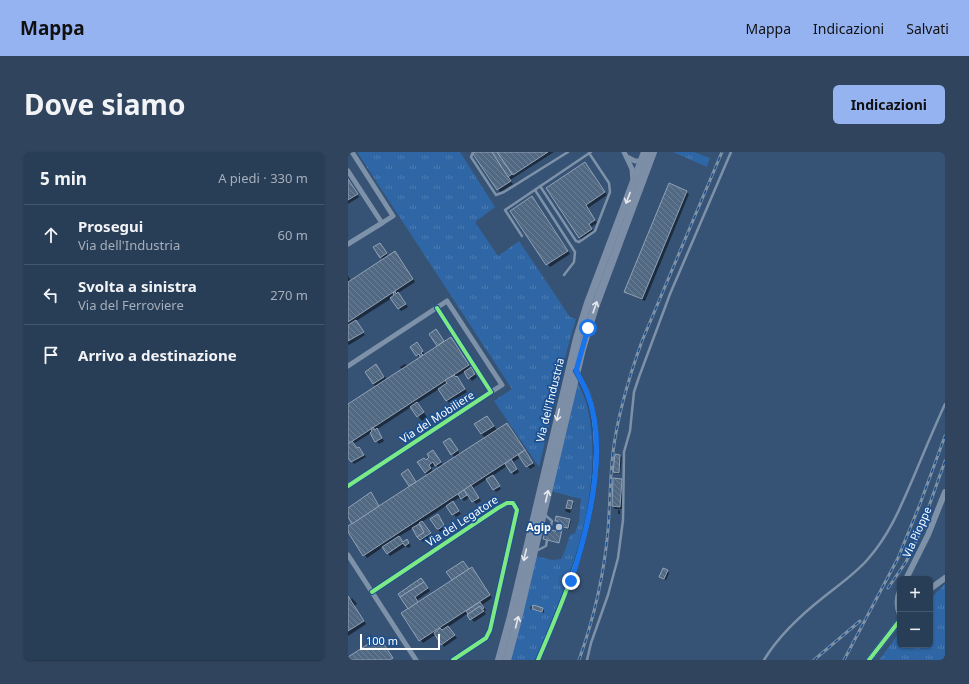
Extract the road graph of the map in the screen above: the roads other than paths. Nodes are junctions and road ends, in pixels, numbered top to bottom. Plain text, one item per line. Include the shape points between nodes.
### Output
1 (352, 152) edge
2 (473, 152) edge
3 (568, 152) edge
4 (653, 152) edge
5 (731, 152) edge
6 (590, 153) edge
7 (624, 153) edge
8 (644, 156) edge
9 (348, 171) edge
10 (633, 184) junction
11 (540, 186) junction
12 (535, 190) junction
13 (382, 223) junction
14 (522, 236) dead end
15 (348, 244) edge
16 (564, 275) dead end
17 (437, 308) junction
18 (348, 366) edge
19 (576, 371) junction
20 (491, 392) junction
21 (945, 404) edge
22 (348, 486) edge
23 (945, 492) edge
24 (543, 513) junction
25 (550, 530) dead end
26 (547, 540) dead end
27 (533, 553) junction
28 (348, 555) edge
29 (908, 576) edge
30 (945, 578) edge
31 (933, 587) edge
32 (372, 592) junction
33 (897, 624) edge
34 (416, 660) edge
35 (453, 660) edge
36 (499, 660) edge
37 (507, 660) edge
38 (538, 660) edge
39 (587, 660) edge
40 (764, 660) edge
41 (870, 660) edge

1 - 13 street via 393,216
2 - 3 lane via 471,157 493,192 499,195
4 - 8 main road, Via dell'Industria
5 - 39 lane via 670,294 638,377 630,431 624,452 623,520 618,558
6 - 11 lane
6 - 11 lane via 609,183 610,192 595,231 583,240 576,241
7 - 8 street via 632,160
7 - 10 street via 632,169
8 - 10 main road, Via dell'Industria
19 -> 8 main road, Via dell'Industria
9 - 13 street
10 -> 36 main road, Via dell'Industria via 577,338
11 - 12 lane
12 - 14 lane via 504,210
12 - 16 lane via 575,252 574,262
13 - 15 street
17 - 18 street
17 - 20 street, Via del Mobiliere
17 - 20 street, Via del Mobiliere via 447,301 502,385
24 -> 19 main road, Via dell'Industria
19 - 38 street via 587,393 595,427 596,463 591,510 578,559
20 - 22 street, Via del Mobiliere
21 - 40 lane via 884,539 859,568 794,624
23 - 29 street, Via Pioppe via 928,535
24 - 25 lane via 552,521
24 - 27 main road, Via dell'Industria
26 - 27 lane via 546,546
37 -> 27 main road, Via dell'Industria
28 - 32 street
30 - 31 street
32 - 34 street
32 - 35 street, Via del Legatore via 498,508 513,503 517,510 516,516 490,630 486,638
33 - 41 street

